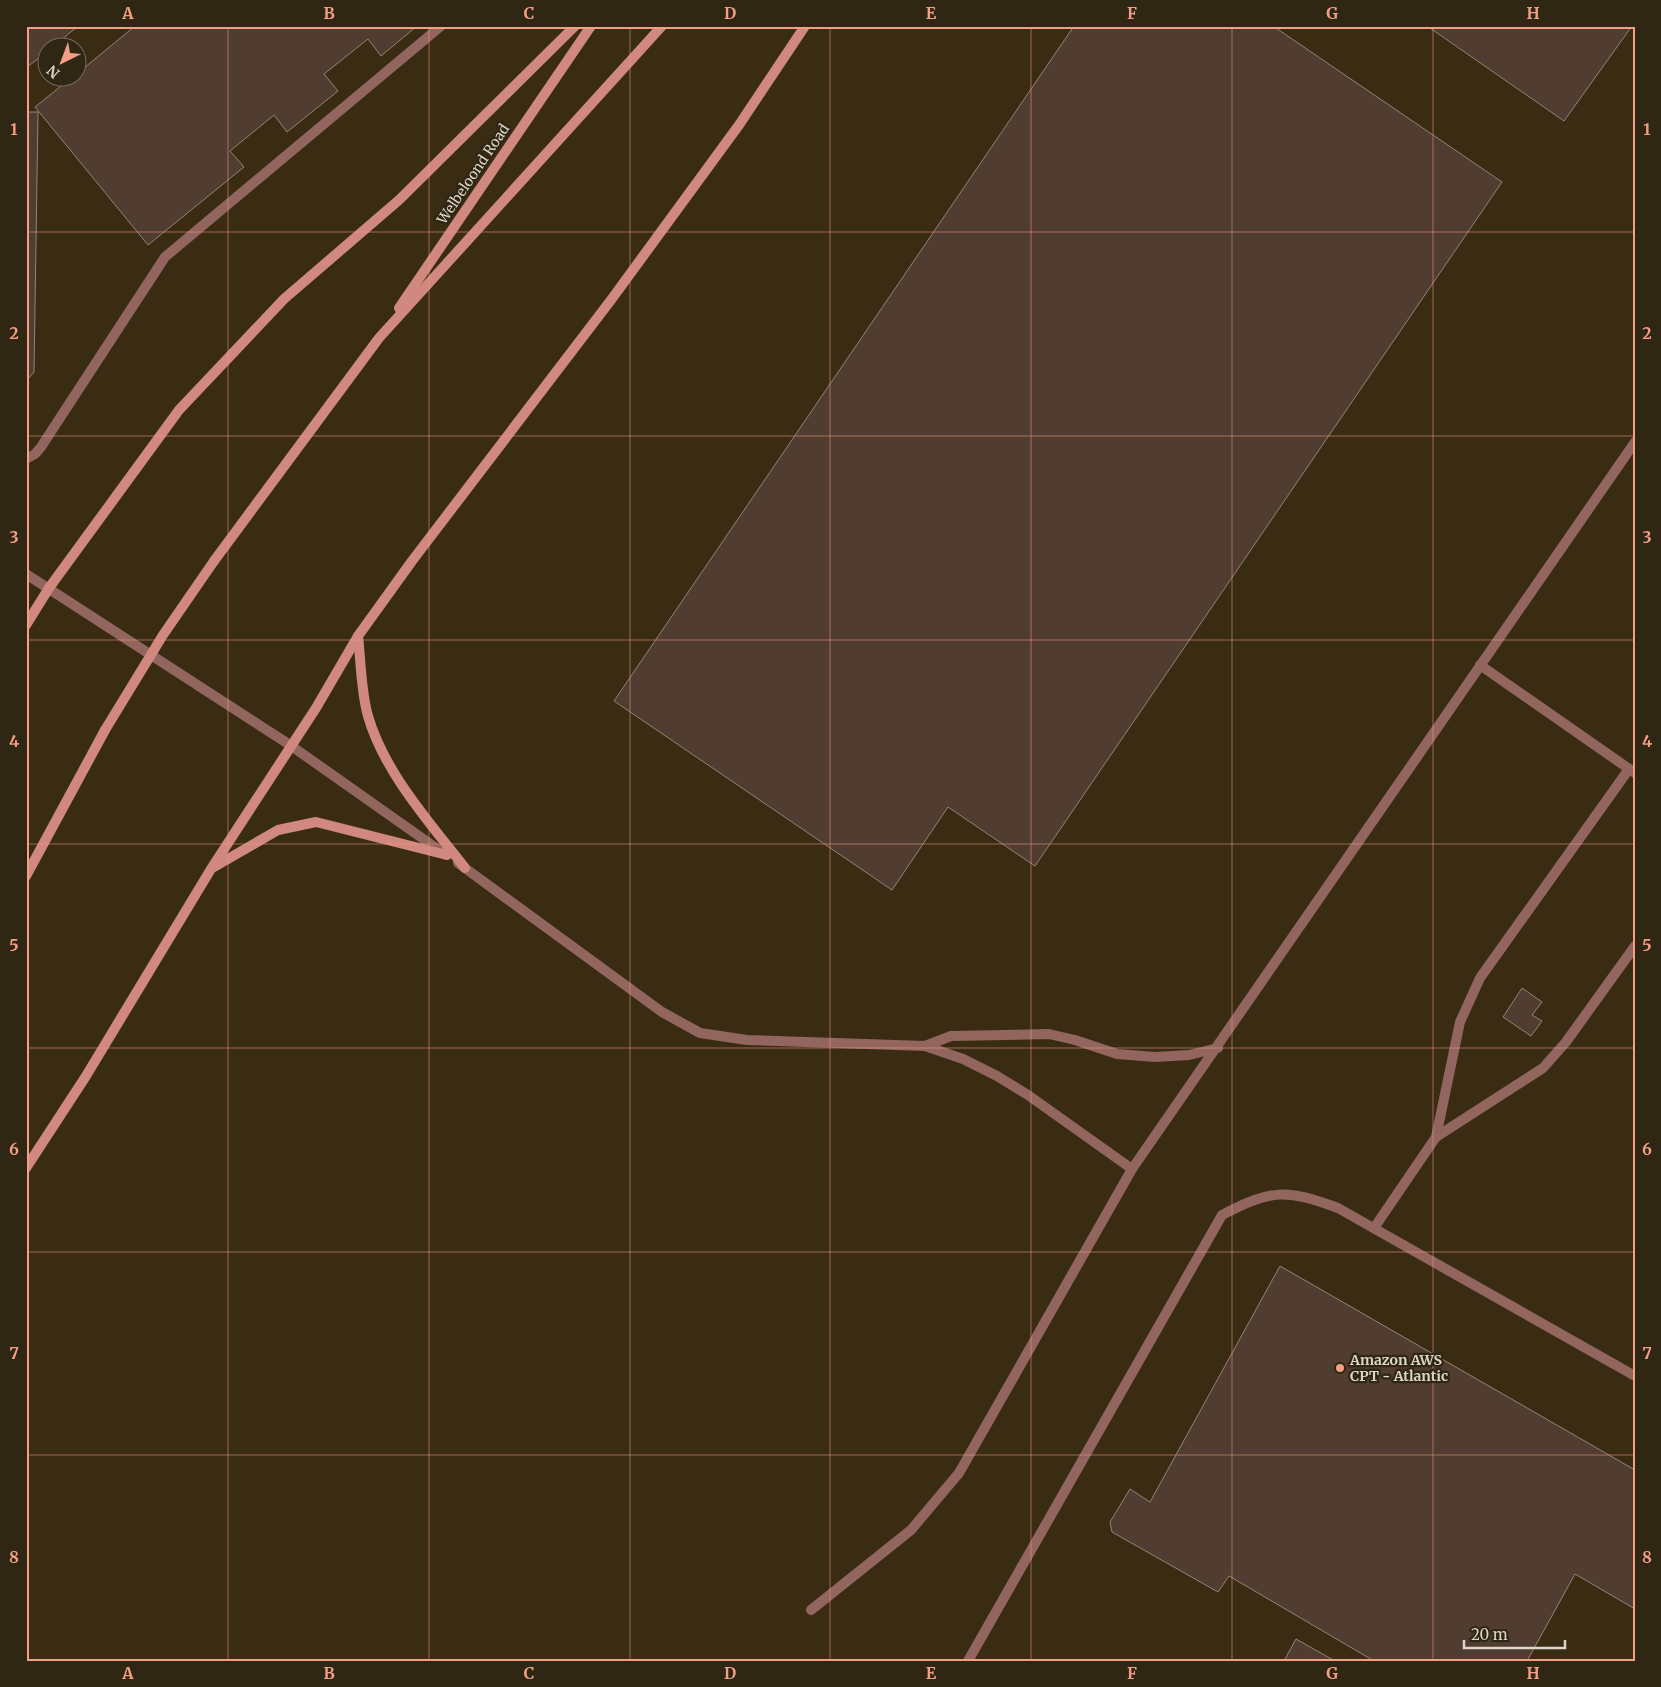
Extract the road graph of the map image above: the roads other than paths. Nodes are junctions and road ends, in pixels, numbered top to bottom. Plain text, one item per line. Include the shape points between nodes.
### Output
1 (441, 26) edge
2 (575, 26) edge
3 (591, 26) edge
4 (662, 26) edge
5 (805, 26) edge
6 (379, 338) junction
7 (1635, 442) edge
8 (26, 459) edge
9 (26, 574) edge
10 (49, 588) junction
11 (26, 625) edge
12 (358, 636) junction
13 (1480, 665) junction
14 (290, 745) junction
15 (1632, 771) edge
16 (448, 855) junction
17 (465, 868) junction
18 (211, 869) junction
19 (26, 876) edge
20 (1635, 946) edge
21 (925, 1046) junction
22 (1218, 1048) junction
23 (1436, 1137) junction
24 (26, 1168) edge
25 (1132, 1169) junction
26 (1374, 1228) junction
27 (1635, 1376) edge
28 (811, 1610) dead end
29 (968, 1661) edge

1 - 8 street via 165,257 41,447
2 - 10 main road via 399,200 284,299 179,410
3 - 6 main road, Welbeloond Road
4 - 6 main road
5 - 12 main road via 739,125
6 - 19 main road, bridge via 163,635 105,730
7 - 13 street
9 - 10 street
10 - 11 main road
10 - 14 street
12 - 14 main road
12 - 17 main road via 368,716 383,752 412,799
13 - 15 street
13 - 22 street
14 - 16 street
14 - 18 main road
15 - 23 street via 1480,978 1460,1022
16 - 17 street
16 - 18 main road via 316,822 278,830
17 - 21 street via 662,1012 700,1032 747,1040
18 - 24 main road via 86,1076
20 - 23 street via 1566,1042 1543,1068
21 - 22 street via 951,1036 1049,1034 1117,1054 1189,1055
21 - 25 street via 963,1059 1028,1095
22 - 25 street
23 - 26 street
25 - 28 street via 959,1473 911,1530
26 - 27 street
26 - 29 street via 1338,1208 1304,1196 1278,1194 1252,1199 1222,1215

